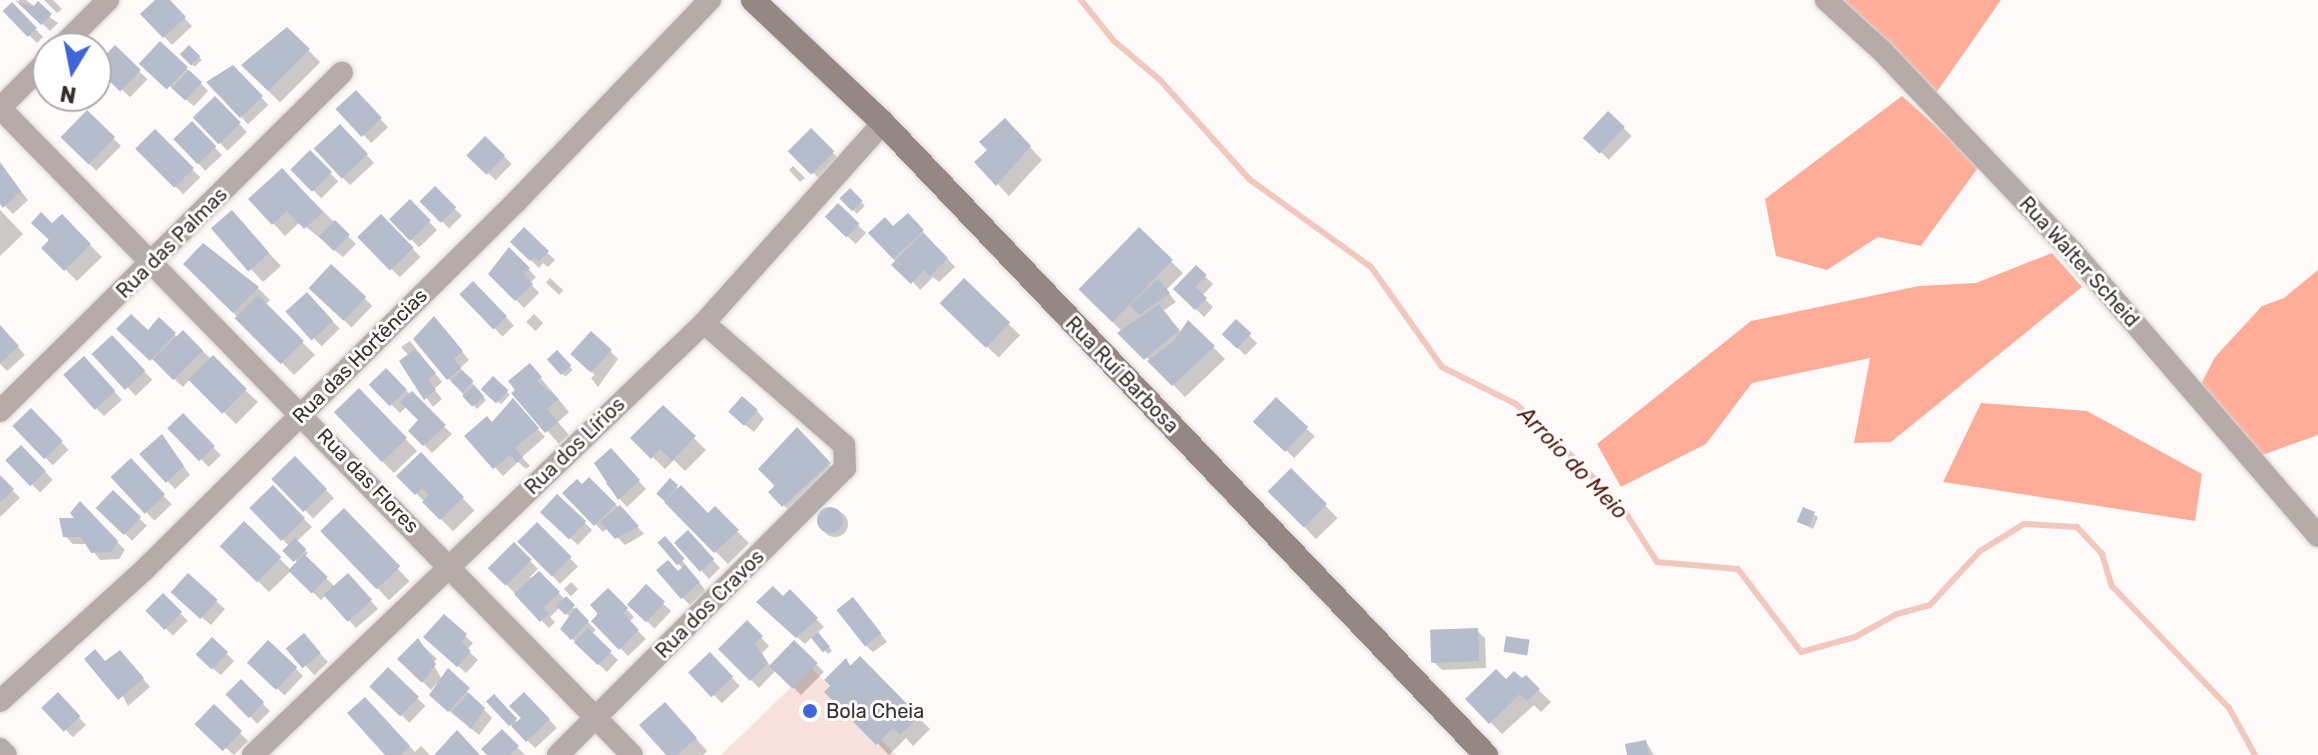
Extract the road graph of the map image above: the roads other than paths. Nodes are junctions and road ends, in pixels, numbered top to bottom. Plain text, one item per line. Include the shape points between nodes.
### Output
1 (108, 0) edge
2 (710, 0) edge
3 (753, 0) edge
4 (1826, 0) edge
5 (76, 32) edge
6 (342, 73) dead end
7 (32, 76) edge
8 (0, 108) edge
9 (883, 123) junction
10 (153, 262) junction
11 (704, 323) junction
12 (0, 411) edge
13 (302, 413) junction
14 (2318, 536) edge
15 (450, 566) junction
16 (0, 701) edge
17 (596, 718) junction
18 (0, 749) edge
19 (6, 755) edge
20 (253, 755) edge
21 (558, 755) edge
22 (632, 755) edge
23 (1486, 755) edge

1 - 5 street
2 - 13 street, Rua das Hortências
3 - 9 main road, Rua Ruí Barbosa
4 - 14 street, Rua Walter Scheid via 1882,51 2051,229
6 - 10 street, Rua das Palmas
7 - 8 street
8 - 10 street, Rua das Flores
9 - 11 street, Rua dos Lírios
9 - 23 main road, Rua Ruí Barbosa
10 - 12 street, Rua das Palmas
10 - 13 street, Rua das Flores
11 - 15 street, Rua dos Lírios
11 - 17 street, Rua dos Cravos via 844,445 845,468
13 - 15 street, Rua das Flores
13 - 16 street, Rua das Hortências via 144,570
15 - 17 street, Rua das Flores
15 - 20 street, Rua dos Lírios
17 - 21 street, Rua dos Cravos
17 - 22 street, Rua das Flores
18 - 19 street

